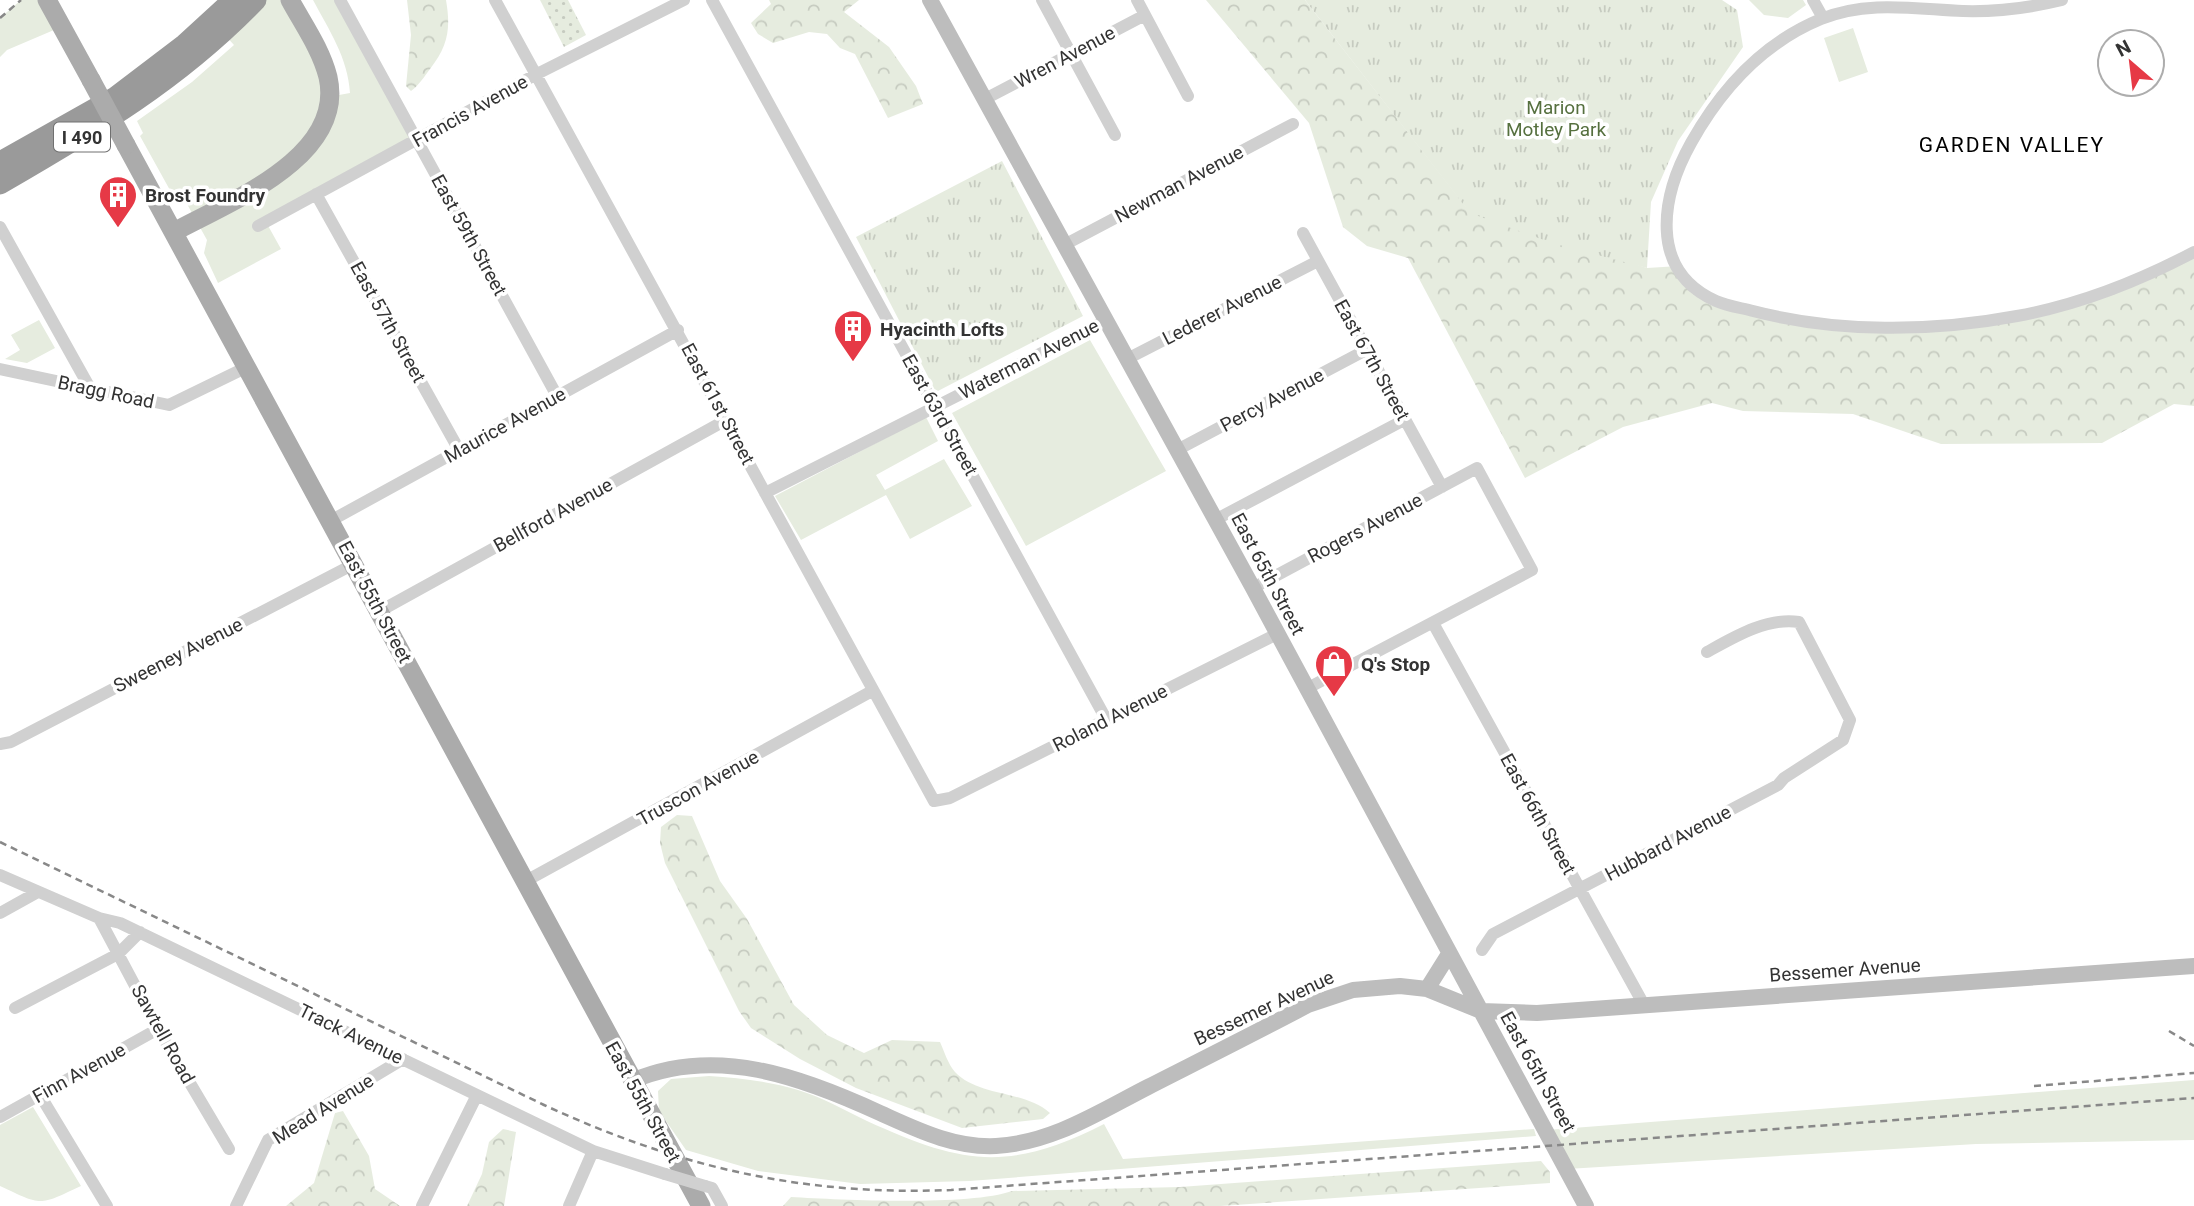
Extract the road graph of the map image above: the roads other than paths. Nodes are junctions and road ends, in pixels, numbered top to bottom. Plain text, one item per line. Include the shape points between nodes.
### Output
1 (233, 0) edge
2 (256, 0) edge
3 (290, 0) edge
4 (340, 0) edge
5 (495, 0) edge
6 (684, 0) edge
7 (712, 0) edge
8 (930, 0) edge
9 (1042, 0) edge
10 (1137, 0) edge
11 (1813, 0) edge
12 (2062, 0) edge
13 (48, 3) edge
14 (1988, 6) edge
15 (1145, 15) junction
16 (1823, 18) junction
17 (1072, 54) junction
18 (535, 75) junction
19 (1188, 96) dead end
20 (985, 99) junction
21 (1293, 124) dead end
22 (1115, 135) dead end
23 (417, 140) junction
24 (0, 162) edge
25 (0, 184) edge
26 (316, 194) junction
27 (258, 226) dead end
28 (0, 227) edge
29 (174, 232) junction
30 (1303, 233) dead end
31 (1066, 244) junction
32 (2194, 253) edge
33 (1318, 261) junction
34 (1107, 320) junction
35 (678, 330) junction
36 (1366, 350) junction
37 (1127, 359) junction
38 (247, 367) junction
39 (0, 369) edge
40 (91, 390) junction
41 (557, 396) junction
42 (936, 405) junction
43 (726, 420) junction
44 (1405, 420) junction
45 (459, 450) junction
46 (1177, 450) junction
47 (1442, 487) junction
48 (765, 493) junction
49 (332, 520) junction
50 (1215, 520) junction
51 (354, 564) junction
52 (1253, 587) junction
53 (380, 611) junction
54 (1433, 623) junction
55 (1277, 634) junction
56 (1707, 652) dead end
57 (1306, 689) junction
58 (872, 691) junction
59 (1107, 719) junction
60 (0, 744) edge
61 (943, 802) joint
62 (0, 876) edge
63 (524, 883) junction
64 (1579, 889) junction
65 (36, 893) junction
66 (0, 913) edge
67 (100, 918) junction
68 (140, 932) junction
69 (1482, 950) dead end
70 (118, 954) junction
71 (1448, 954) junction
72 (2194, 966) edge
73 (1427, 989) junction
74 (1644, 1005) junction
75 (15, 1008) dead end
76 (1481, 1011) junction
77 (158, 1029) junction
78 (403, 1059) junction
79 (632, 1081) junction
80 (40, 1095) junction
81 (476, 1097) junction
82 (0, 1117) edge
83 (229, 1149) dead end
84 (593, 1151) junction
85 (107, 1206) edge
86 (236, 1206) edge
87 (422, 1206) edge
88 (569, 1206) edge
89 (701, 1206) edge
90 (722, 1206) edge
91 (1586, 1206) edge

1 - 24 highway, I 490 via 120,93
2 - 25 highway, I 490 via 204,52 155,91
3 - 29 main road via 328,80 321,128 308,149 290,165
4 - 23 street, East 59th Street
5 - 18 street, East 61st Street
6 - 18 street, Francis Avenue
7 - 42 street, East 63rd Street
8 - 20 street, East 65th Street
9 - 17 street
10 - 15 street
11 - 16 street
12 - 14 street
13 - 29 main road, East 55th Street, bridge
14 - 16 street via 1876,6
15 - 17 street, Wren Avenue
15 - 19 street
16 - 32 street via 1771,47 1736,80 1700,127 1669,192 1665,211 1670,250 1685,276 1716,301 1827,326 1957,325 2086,299
17 - 20 street, Wren Avenue
17 - 22 street
18 - 23 street, Francis Avenue
18 - 35 street, East 61st Street
20 - 31 street, East 65th Street
21 - 31 street, Newman Avenue
23 - 26 street, Francis Avenue
23 - 41 street, East 59th Street
26 - 27 street, Francis Avenue
26 - 45 street, East 57th Street
28 - 40 street
29 - 38 main road, East 55th Street
30 - 33 street, East 67th Street
31 - 34 street, East 65th Street
33 - 36 street, East 67th Street
33 - 37 street, Lederer Avenue
34 - 37 street, East 65th Street
34 - 42 street, Waterman Avenue
35 - 41 street, Maurice Avenue
35 - 43 street, East 61st Street
36 - 44 street, East 67th Street
36 - 46 street, Percy Avenue
37 - 46 street, East 65th Street
38 - 40 street, Bragg Road via 176,405
38 - 49 main road, East 55th Street
39 - 40 street, Bragg Road
41 - 45 street, Maurice Avenue
42 - 48 street, Waterman Avenue
42 - 59 street, East 63rd Street
43 - 48 street, East 61st Street
43 - 53 street, Bellford Avenue
44 - 47 street, East 67th Street
44 - 50 street
45 - 49 street, Maurice Avenue
46 - 50 street, East 65th Street
47 - 52 street, Rogers Avenue
47 - 54 street, Rogers Avenue via 1477,468 1532,570
48 - 58 street, East 61st Street
49 - 51 main road, East 55th Street
50 - 52 street, East 65th Street
51 - 53 main road, East 55th Street
51 - 60 street, Sweeney Avenue
52 - 55 street, East 65th Street
53 - 63 main road, East 55th Street
54 - 57 street
54 - 64 street, East 66th Street
55 - 57 street, East 65th Street
55 - 59 street, Roland Avenue
56 - 64 street, Hubbard Avenue via 1783,619 1799,622 1850,720 1843,740 1778,785
57 - 71 street, East 65th Street
58 - 61 street, East 61st Street via 930,798
58 - 63 street, Truscon Avenue
59 - 61 street, Roland Avenue
62 - 65 street, Track Avenue
63 - 79 main road, East 55th Street
64 - 69 street, Hubbard Avenue via 1489,937
64 - 74 street, East 66th Street
65 - 66 street
65 - 67 street, Track Avenue
67 - 68 street, Track Avenue
67 - 70 street, Sawtell Road
68 - 70 street
68 - 78 street, Track Avenue
70 - 75 street
70 - 77 street, Sawtell Road
71 - 73 street
71 - 76 street, East 65th Street
72 - 74 street, Bessemer Avenue
73 - 76 street, Bessemer Avenue
73 - 79 street, Bessemer Avenue via 1375,987 1329,996 1067,1128 1014,1144 966,1145 942,1140 821,1086 757,1068 657,1070
74 - 76 street, Bessemer Avenue via 1537,1013
76 - 91 street, East 65th Street
77 - 80 street, Finn Avenue
77 - 83 street, Sawtell Road
78 - 81 street, Track Avenue
78 - 86 street, Mead Avenue via 268,1140
79 - 89 main road, East 55th Street
80 - 82 street, Finn Avenue
80 - 85 street
81 - 84 street, Track Avenue
81 - 87 street
84 - 88 street
84 - 90 street, Track Avenue, bridge via 712,1188

